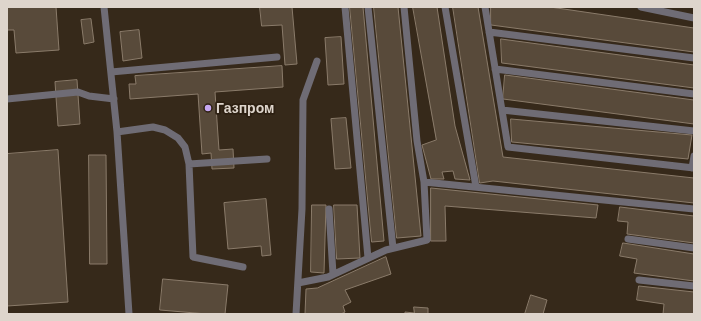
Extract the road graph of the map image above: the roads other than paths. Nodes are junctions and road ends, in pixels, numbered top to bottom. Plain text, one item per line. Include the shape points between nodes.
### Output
1 (104, 7) edge
2 (345, 7) edge
3 (368, 7) edge
4 (404, 7) edge
5 (445, 7) edge
6 (485, 7) edge
7 (641, 7) edge
8 (694, 18) edge
9 (489, 32) junction
10 (276, 57) dead end
11 (694, 58) edge
12 (317, 61) dead end
13 (495, 69) junction
14 (111, 72) junction
15 (694, 94) edge
16 (7, 99) edge
17 (114, 99) junction
18 (502, 110) junction
19 (694, 131) edge
20 (117, 132) junction
21 (694, 156) edge
22 (267, 159) dead end
23 (189, 164) junction
24 (693, 168) edge
25 (424, 182) junction
26 (476, 187) junction
27 (329, 209) dead end
28 (694, 209) edge
29 (628, 239) dead end
30 (393, 248) junction
31 (694, 248) edge
32 (368, 258) junction
33 (243, 267) dead end
34 (333, 274) junction
35 (639, 280) dead end
36 (298, 283) junction
37 (694, 286) edge
38 (129, 314) edge
39 (296, 314) edge

1 - 14 lane
2 - 32 lane
3 - 30 lane
4 - 25 lane via 417,141
5 - 26 lane
6 - 9 lane
7 - 8 lane
9 - 11 lane
9 - 13 lane
10 - 14 lane
12 - 36 lane via 303,100
13 - 15 lane
13 - 18 lane
14 - 17 lane
16 - 17 lane via 78,92 88,96
17 - 20 lane
18 - 19 lane
18 - 24 lane via 508,147
20 - 23 lane via 153,127 165,130 178,138 185,147
20 - 38 lane
21 - 24 lane
22 - 23 lane
23 - 33 lane via 193,257
25 - 26 lane
25 - 30 lane via 427,240
26 - 28 lane
27 - 34 lane
29 - 31 lane
30 - 32 lane
32 - 34 lane
34 - 36 lane
35 - 37 lane
36 - 39 lane

